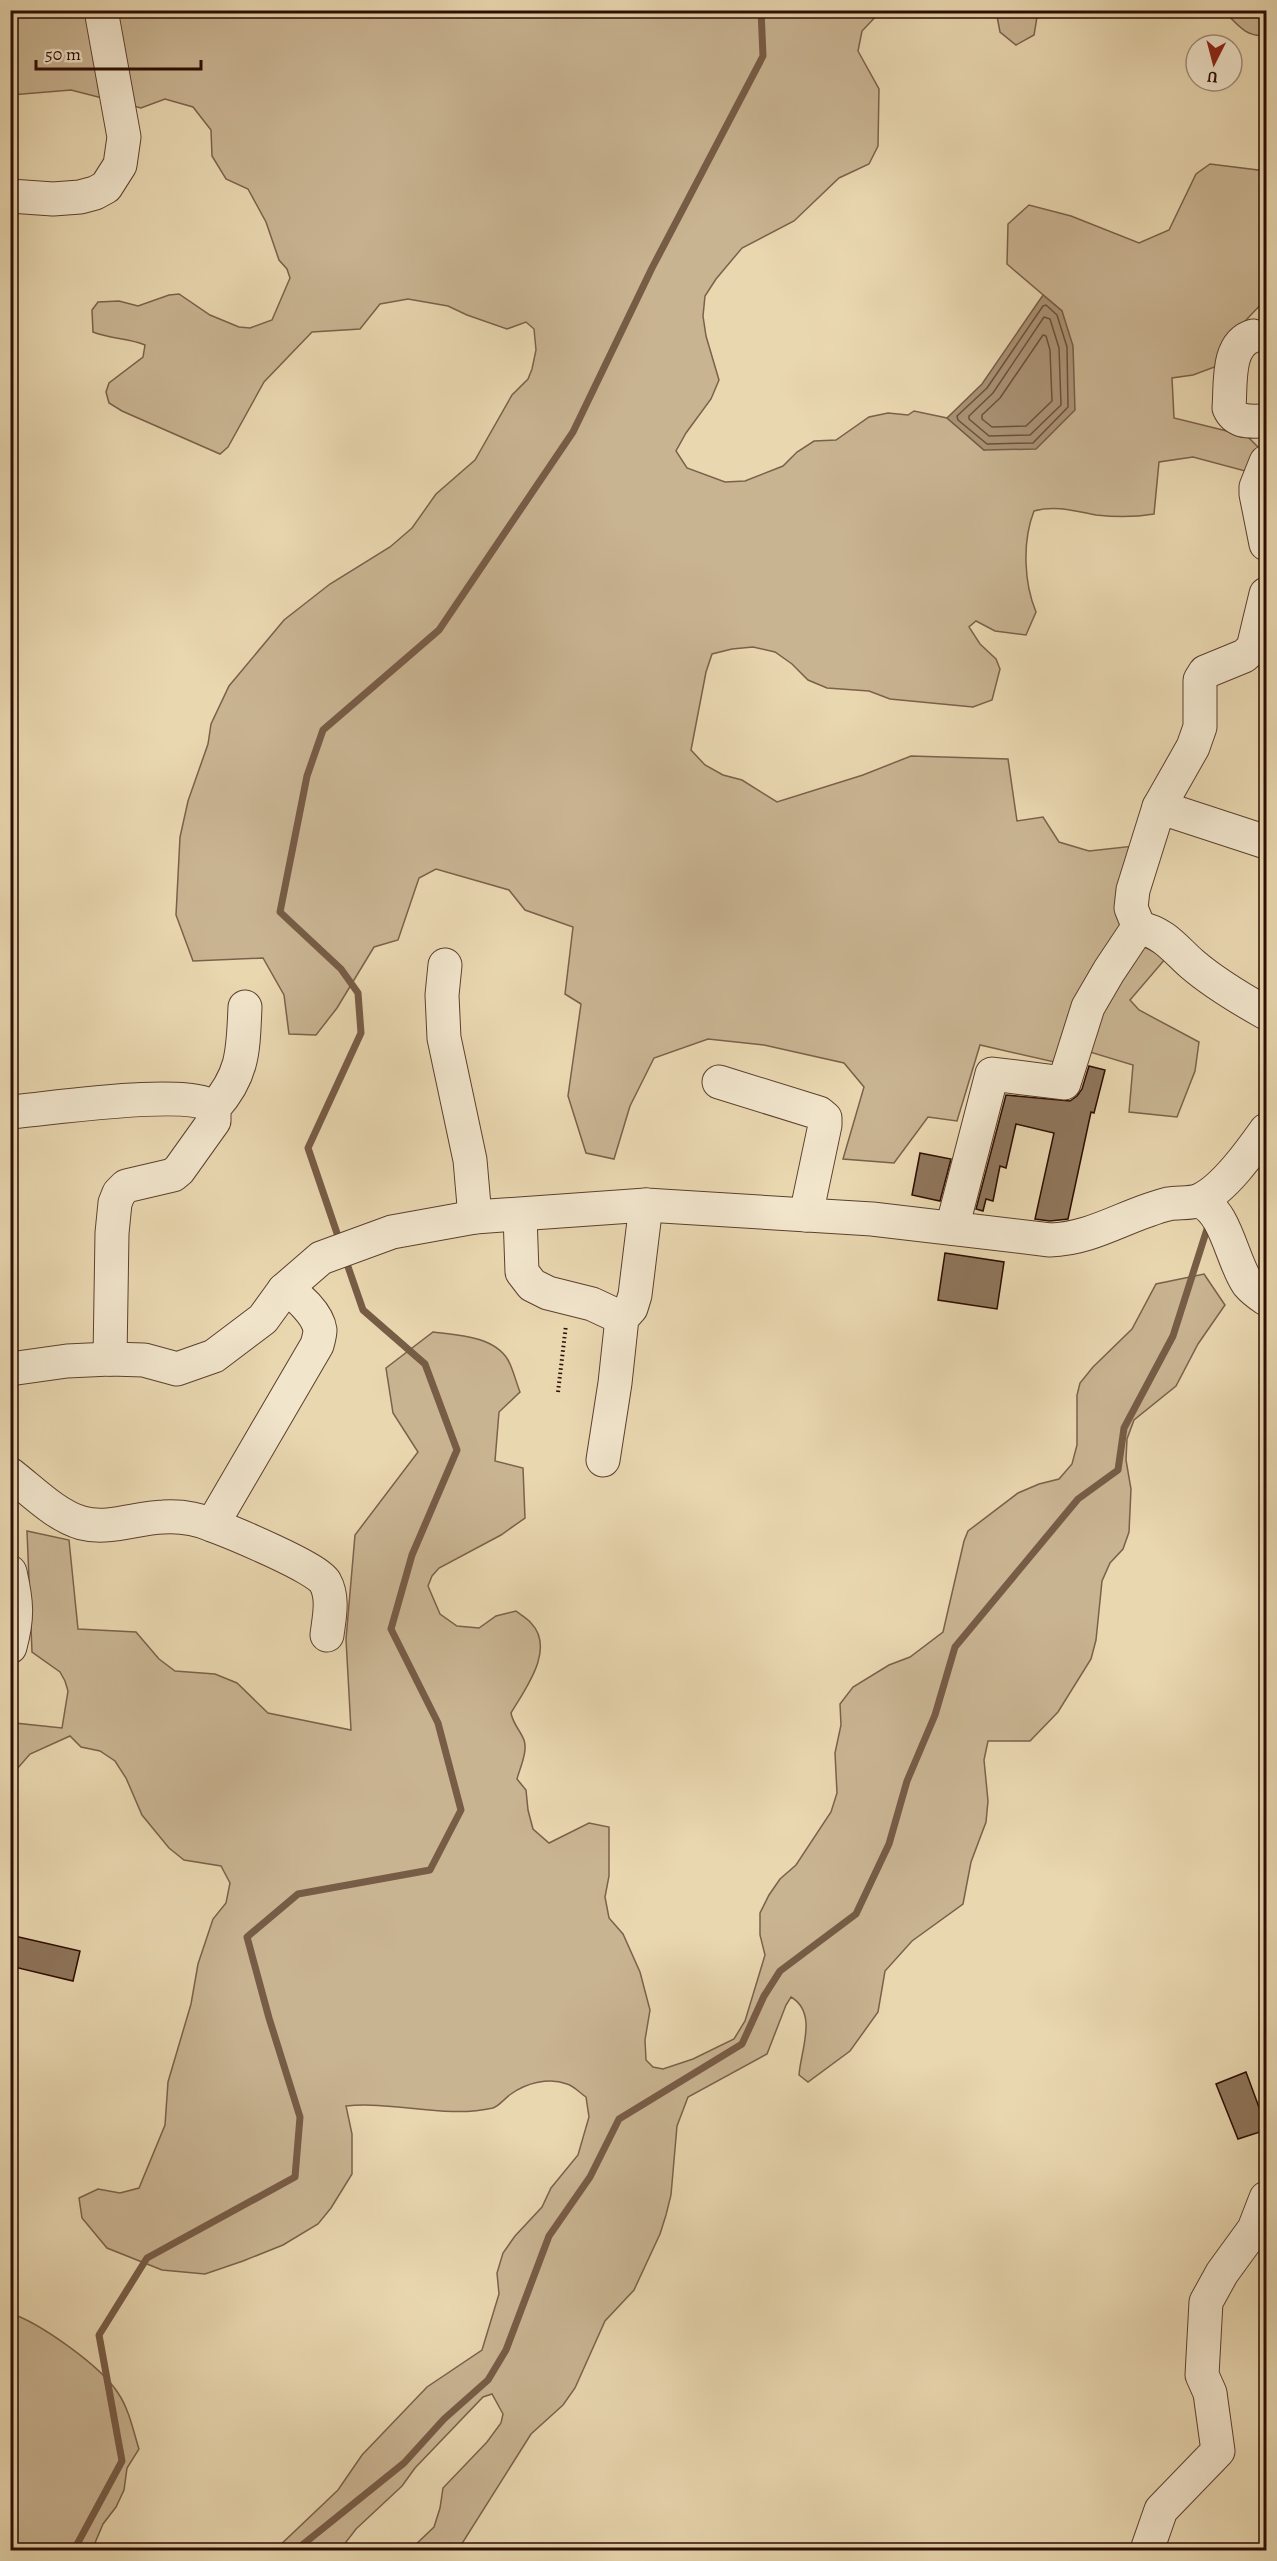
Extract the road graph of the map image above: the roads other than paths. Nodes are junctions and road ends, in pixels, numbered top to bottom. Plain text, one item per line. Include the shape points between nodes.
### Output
1 (101, 10) edge
2 (10, 196) edge
3 (1253, 336) dead end
4 (1266, 421) edge
5 (1260, 475) edge
6 (1266, 544) edge
7 (1266, 594) edge
8 (1159, 807) junction
9 (1266, 842) edge
10 (1140, 930) junction
11 (445, 965) dead end
12 (245, 1007) dead end
13 (1266, 1013) edge
14 (719, 1082) dead end
15 (214, 1108) junction
16 (10, 1112) edge
17 (1266, 1130) edge
18 (646, 1205) junction
19 (1207, 1205) junction
20 (520, 1215) junction
21 (806, 1215) junction
22 (1016, 1215) dead end
23 (475, 1217) junction
24 (959, 1229) junction
25 (284, 1290) junction
26 (1266, 1299) edge
27 (622, 1318) junction
28 (110, 1359) junction
29 (10, 1369) edge
30 (603, 1460) dead end
31 (10, 1474) edge
32 (212, 1525) junction
33 (10, 1572) edge
34 (327, 1635) dead end
35 (10, 1647) edge
36 (1266, 2198) edge
37 (1147, 2550) edge

1 - 2 street via 124,137 117,170 106,187 80,197
3 - 4 street via 1236,349 1229,408 1238,419
5 - 6 street
7 - 8 street via 1253,648 1244,656 1204,672 1200,680 1200,727
8 - 9 street
8 - 10 street via 1133,890 1131,908
10 - 13 street via 1156,934 1192,964
10 - 24 street via 1135,932 1088,1007 1064,1083 992,1074
11 - 23 street via 444,1038 470,1160
12 - 15 street via 238,1072
14 - 21 street via 825,1118
15 - 16 street via 200,1102 134,1099
15 - 28 street via 214,1121 179,1170 173,1175 126,1186 115,1203
17 - 19 street
18 - 20 street
18 - 21 street
18 - 27 street via 634,1295 631,1308
19 - 24 street via 1167,1204 1066,1240
19 - 26 street via 1218,1216 1249,1285
20 - 23 street
20 - 27 street via 522,1272 532,1285
21 - 24 street
22 - 24 street via 970,1214
23 - 25 street via 392,1232 358,1243 321,1258
25 - 28 street via 262,1319 214,1356 177,1369 144,1360
25 - 32 street via 292,1292 314,1316 320,1330 318,1345
27 - 30 street
28 - 29 street
31 - 32 street via 81,1523 102,1525 164,1517
32 - 34 street via 300,1564 324,1579 330,1593
33 - 35 street via 17,1602
36 - 37 street via 1254,2229 1206,2302 1202,2375 1210,2393 1218,2451 1161,2510

